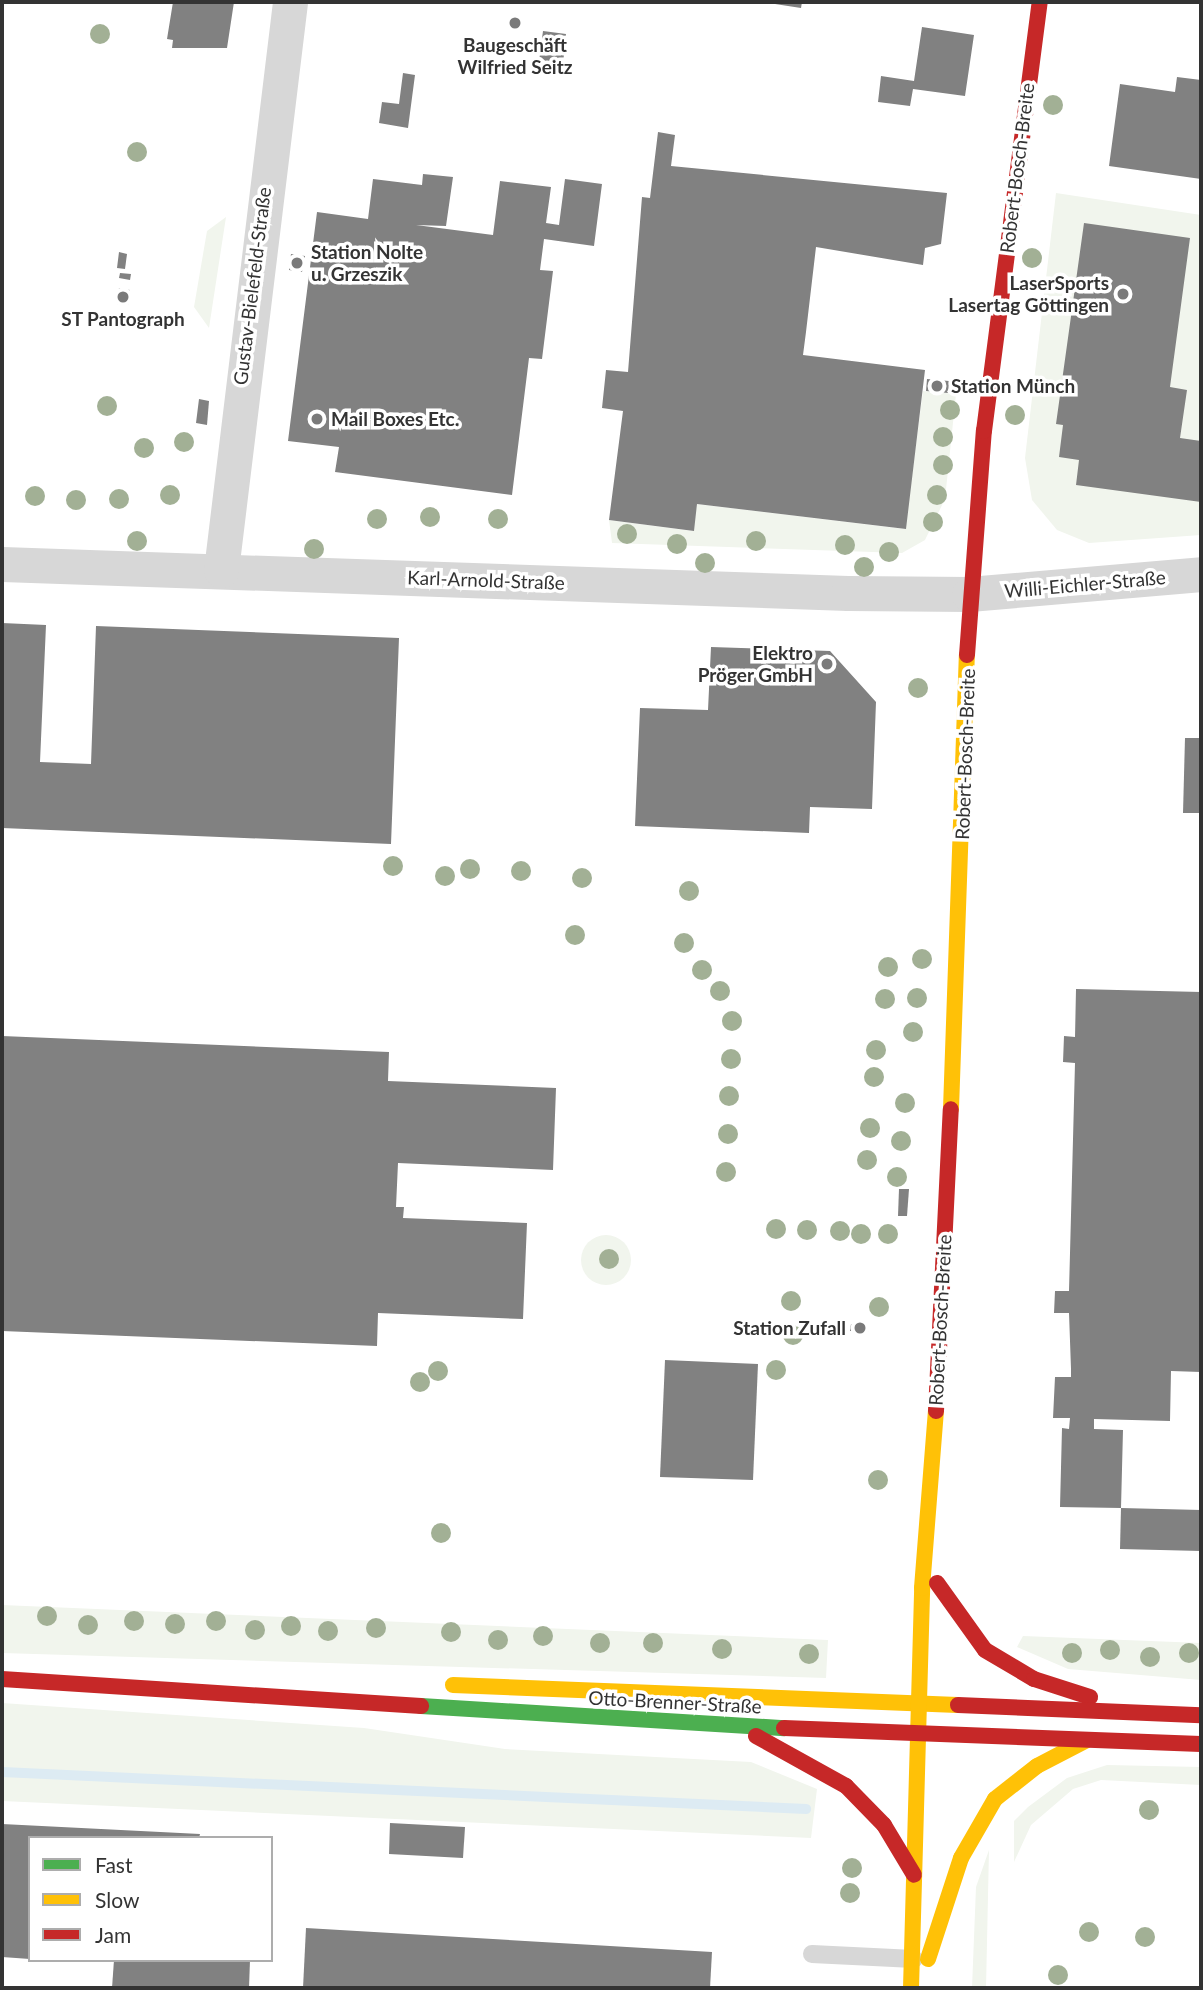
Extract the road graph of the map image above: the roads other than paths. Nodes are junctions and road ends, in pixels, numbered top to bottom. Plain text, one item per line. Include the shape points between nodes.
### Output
1 (290, 2) edge
2 (1040, 2) edge
3 (2, 564) edge
4 (221, 570) junction
5 (1201, 574) edge
6 (969, 594) junction
7 (931, 1509) junction
8 (937, 1584) junction
9 (2, 1679) edge
10 (356, 1683) dead end
11 (147, 1685) junction
12 (439, 1685) dead end
13 (1138, 1713) junction
14 (1201, 1715) edge
15 (926, 1718) junction
16 (731, 1726) junction
17 (1089, 1739) junction
18 (1201, 1744) edge
19 (914, 1875) junction
20 (812, 1954) dead end
21 (920, 1974) edge

1 - 4 street, Gustav-Bielefeld-Straße
2 - 6 main road, Robert-Bosch-Breite
3 - 4 street, Karl-Arnold-Straße
4 - 6 street, Karl-Arnold-Straße
5 - 6 street, Willi-Eichler-Straße
6 - 7 main road, Robert-Bosch-Breite
7 - 8 street, Robert-Bosch-Breite
7 - 15 main road, Robert-Bosch-Breite
8 - 13 main road via 985,1650 1007,1665
8 - 15 street, Robert-Bosch-Breite
9 - 11 main road, Otto-Brenner-Straße
10 - 11 main road, Otto-Brenner-Straße
11 - 16 main road, Otto-Brenner-Straße via 218,1695
12 - 15 main road, Otto-Brenner-Straße
13 - 14 main road, Otto-Brenner-Straße
13 - 15 main road, Otto-Brenner-Straße
15 - 16 main road, Otto-Brenner-Straße
15 - 17 main road, Otto-Brenner-Straße
15 - 19 main road, Robert-Bosch-Breite
15 - 21 street, Robert-Bosch-Breite
16 - 19 main road via 802,1756 846,1786 884,1825
17 - 18 main road, Otto-Brenner-Straße
17 - 21 main road via 1037,1766 995,1799 961,1858
19 - 21 main road, Robert-Bosch-Breite
20 - 21 lane

